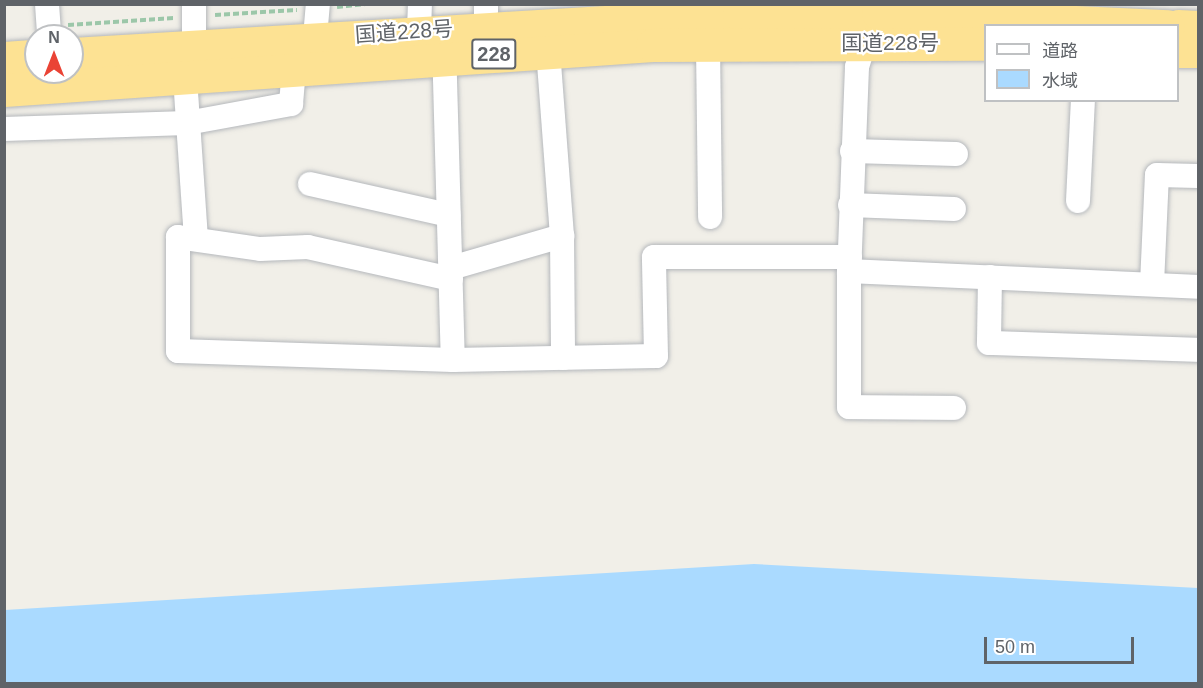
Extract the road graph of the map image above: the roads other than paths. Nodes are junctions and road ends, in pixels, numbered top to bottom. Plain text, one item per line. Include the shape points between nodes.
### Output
1 (47, 4) edge
2 (194, 4) edge
3 (318, 4) edge
4 (878, 13) junction
5 (486, 16) edge
6 (48, 24) edge
7 (1123, 24) edge
8 (1179, 26) edge
9 (1198, 27) edge
10 (432, 30) edge
11 (861, 43) junction
12 (708, 45) junction
13 (984, 45) edge
14 (302, 48) junction
15 (548, 51) junction
16 (1179, 51) edge
17 (1198, 51) edge
18 (84, 54) edge
19 (187, 56) junction
20 (24, 57) edge
21 (4, 58) edge
22 (4, 90) edge
23 (1083, 102) edge
24 (187, 123) junction
25 (4, 129) edge
26 (852, 151) junction
27 (956, 154) dead end
28 (1198, 176) edge
29 (310, 184) dead end
30 (1078, 201) dead end
31 (850, 205) junction
32 (954, 209) dead end
33 (449, 216) junction
34 (710, 218) dead end
35 (562, 236) junction
36 (196, 238) junction
37 (850, 264) junction
38 (451, 273) junction
39 (990, 277) junction
40 (1152, 284) junction
41 (1198, 287) edge
42 (1198, 350) edge
43 (563, 358) junction
44 (453, 360) junction
45 (954, 408) dead end

1 - 6 street
2 - 19 street
3 - 14 street
4 - 5 highway, 国道228号 / 228
4 - 7 highway, 国道228号 / 228
4 - 11 street
5 - 10 highway, 国道228号 / 228
8 - 9 highway
10 - 14 highway, 国道228号 / 228
10 - 15 highway, 国道228号 / 228
10 - 33 street
11 - 12 highway, 国道228号 / 228
11 - 13 highway, 国道228号 / 228
11 - 26 street
12 - 15 highway, 国道228号 / 228
12 - 34 street
14 - 19 highway, 国道228号 / 228
14 - 24 street via 291,104
15 - 35 street
16 - 17 highway
18 - 19 highway, 国道228号 / 228
19 - 22 highway, 国道228号 / 228
19 - 24 street
20 - 21 highway
23 - 30 street
24 - 25 street
24 - 36 street
26 - 27 street
26 - 31 street
28 - 40 street via 1157,175
29 - 33 street
31 - 32 street
31 - 37 street
33 - 38 street
35 - 38 street
35 - 43 street
36 - 38 street via 260,249 308,247
36 - 44 street via 178,237 178,351
37 - 39 street
37 - 43 street via 654,257 656,356
37 - 45 street via 849,407
38 - 44 street
39 - 40 street
39 - 42 street via 989,343
40 - 41 street
43 - 44 street

